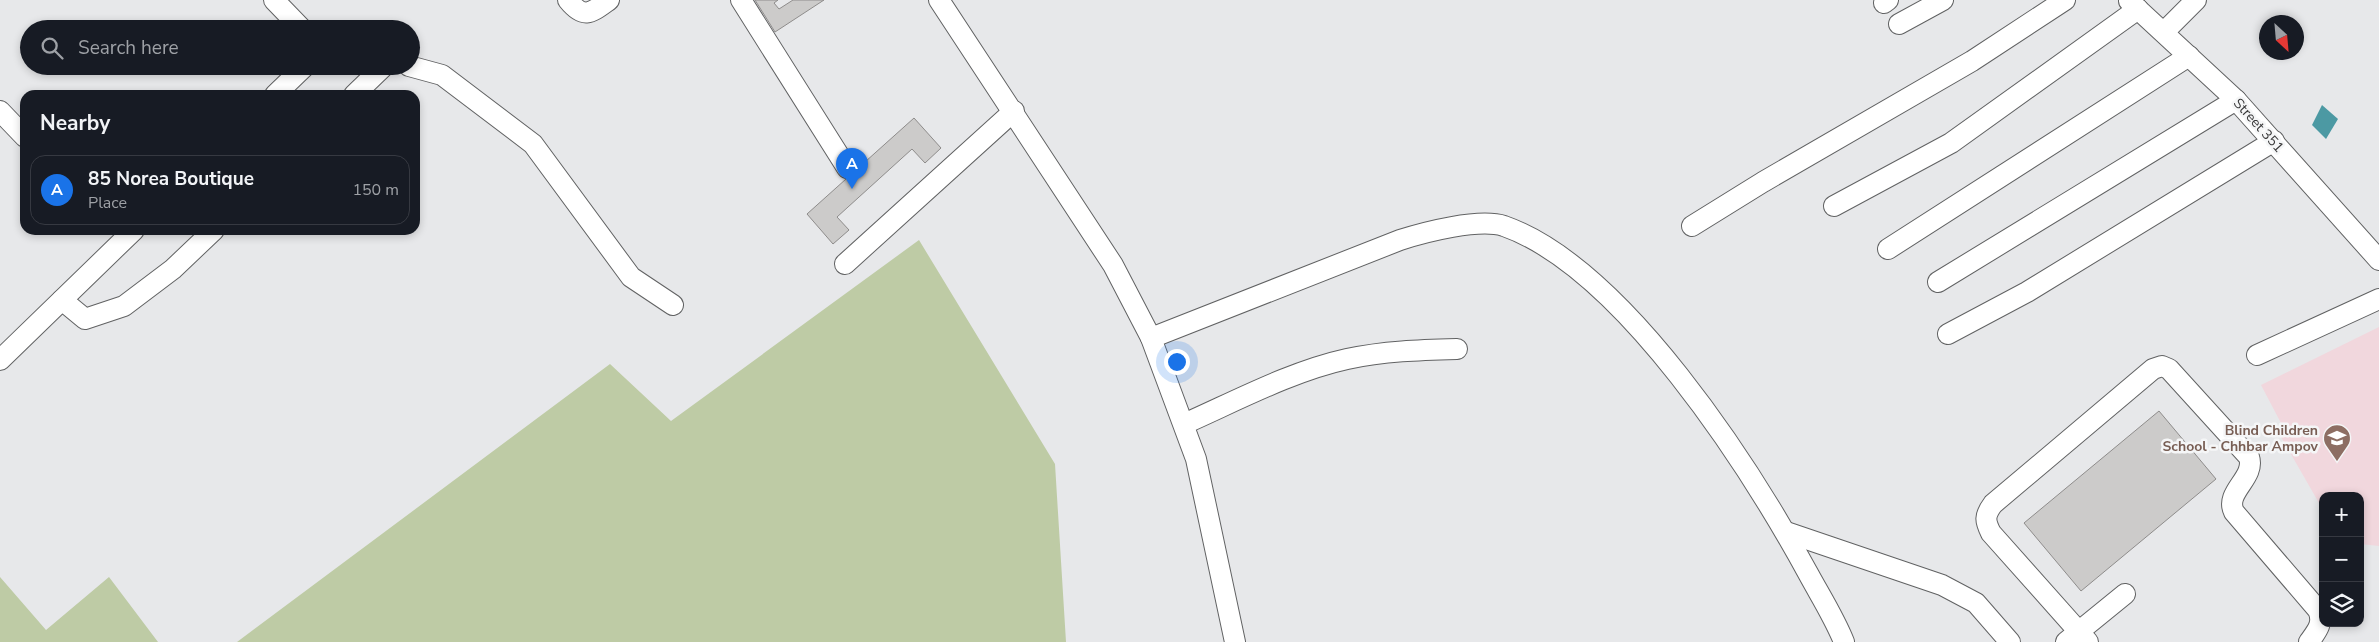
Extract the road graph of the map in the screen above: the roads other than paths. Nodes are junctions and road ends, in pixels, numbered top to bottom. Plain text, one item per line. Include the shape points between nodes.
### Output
1 (274, 0) edge
2 (568, 0) edge
3 (609, 0) edge
4 (741, 0) edge
5 (939, 0) edge
6 (1943, 0) edge
7 (2065, 0) edge
8 (2196, 0) edge
9 (2133, 4) edge
10 (293, 20) edge
11 (1899, 24) dead end
12 (2164, 32) junction
13 (2189, 56) junction
14 (420, 69) edge
15 (296, 75) edge
16 (375, 75) edge
17 (280, 90) edge
18 (359, 90) edge
19 (2236, 100) junction
20 (0, 111) edge
21 (1014, 111) junction
22 (20, 131) edge
23 (2274, 141) junction
24 (848, 168) dead end
25 (1834, 206) dead end
26 (1692, 226) dead end
27 (123, 235) edge
28 (209, 235) edge
29 (1888, 249) dead end
30 (2379, 260) edge
31 (845, 264) dead end
32 (1938, 282) dead end
33 (2379, 299) edge
34 (62, 300) junction
35 (673, 305) dead end
36 (1948, 334) dead end
37 (1151, 338) junction
38 (1457, 349) dead end
39 (2257, 355) dead end
40 (0, 360) edge
41 (1184, 424) junction
42 (1786, 532) junction
43 (2125, 594) dead end
44 (2078, 638) edge
45 (1235, 642) edge
46 (1844, 642) edge
47 (2010, 642) edge
48 (2309, 642) edge

1 - 10 street
2 - 3 street via 577,11 585,13
4 - 24 street
5 - 21 street
6 - 11 street
7 - 26 street via 1972,61
8 - 12 street
9 - 12 street, Street 351
9 - 25 street via 1951,143
12 - 13 street, Street 351
13 - 19 street, Street 351
13 - 29 street
14 - 35 street via 442,75 533,144 631,277
15 - 17 street
16 - 18 street
19 - 23 street, Street 351
19 - 32 street
20 - 22 street
21 - 31 street
21 - 37 street via 1113,265
23 - 30 street, Street 351
23 - 36 street via 2027,292
27 - 34 street
28 - 34 street via 173,269 124,306 85,319
33 - 39 street
34 - 40 street
37 - 41 street
37 - 42 street via 1400,240 1433,230 1502,225 1543,243 1590,278 1617,306 1661,354 1708,414
38 - 41 street via 1409,350 1346,359 1287,378
41 - 45 street via 1196,459
42 - 46 street
42 - 47 street via 1942,585 1976,603
43 - 44 street
44 - 48 street via 1991,533 1985,522 1986,513 2153,369 2162,366 2169,369 2249,457 2252,464 2231,505 2318,610 2320,626

